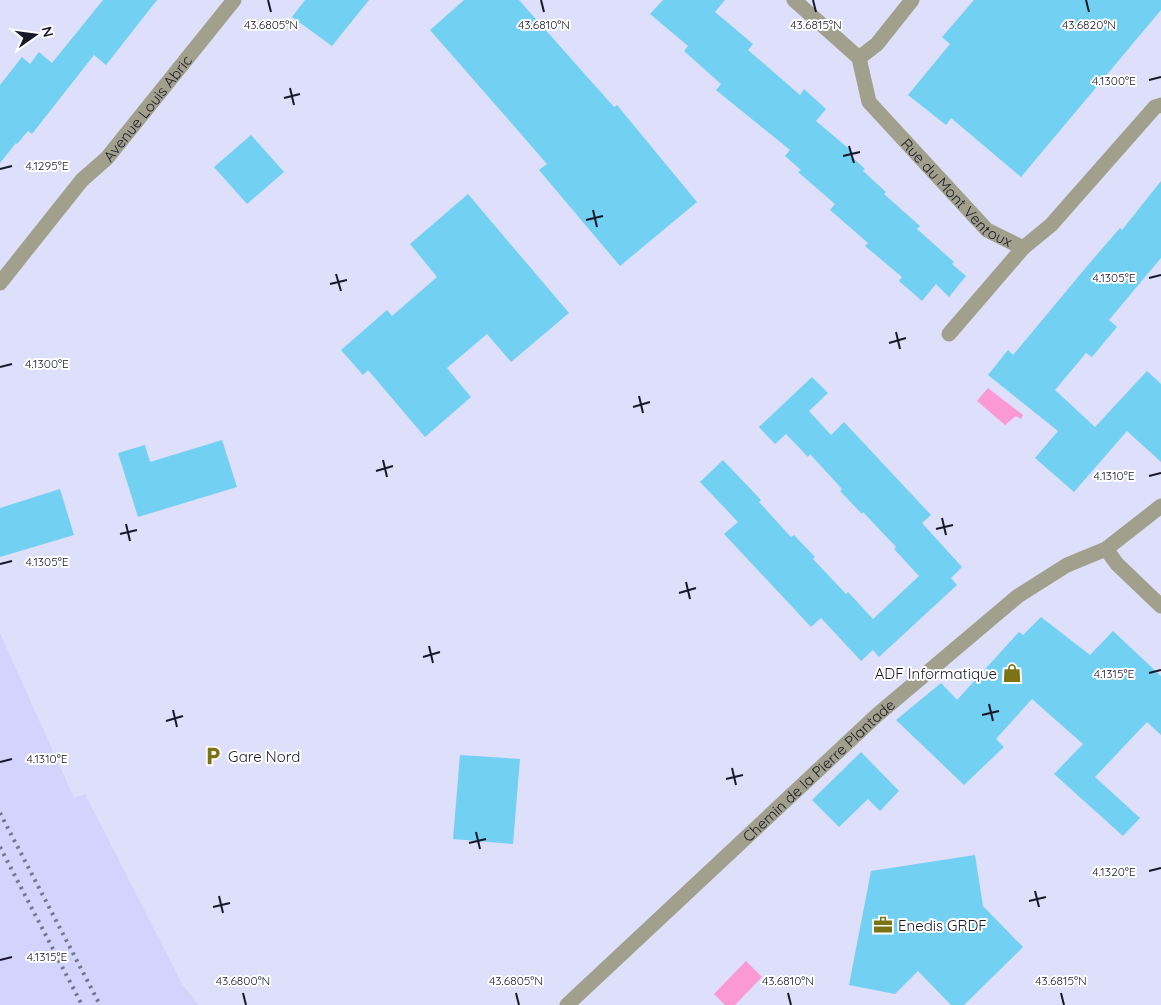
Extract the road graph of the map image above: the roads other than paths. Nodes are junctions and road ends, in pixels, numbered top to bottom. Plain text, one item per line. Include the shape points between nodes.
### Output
1 (234, 0) edge
2 (794, 0) edge
3 (912, 0) edge
4 (859, 58) junction
5 (1161, 105) edge
6 (1023, 248) junction
7 (0, 283) edge
8 (949, 334) dead end
9 (1161, 506) edge
10 (1106, 548) junction
11 (1161, 606) edge
12 (567, 1005) edge

1 - 7 street, Avenue Louis Abric via 107,158 82,180
2 - 4 street
3 - 4 street via 877,44
4 - 6 street, Rue du Mont Ventoux via 869,102 987,230
5 - 6 street, Rue du Mont Ventoux via 1155,107 1051,225
6 - 8 street
9 - 10 street, Chemin de la Pierre Plantade
10 - 11 street via 1117,564
10 - 12 street, Chemin de la Pierre Plantade via 1067,565 1018,596 877,715

